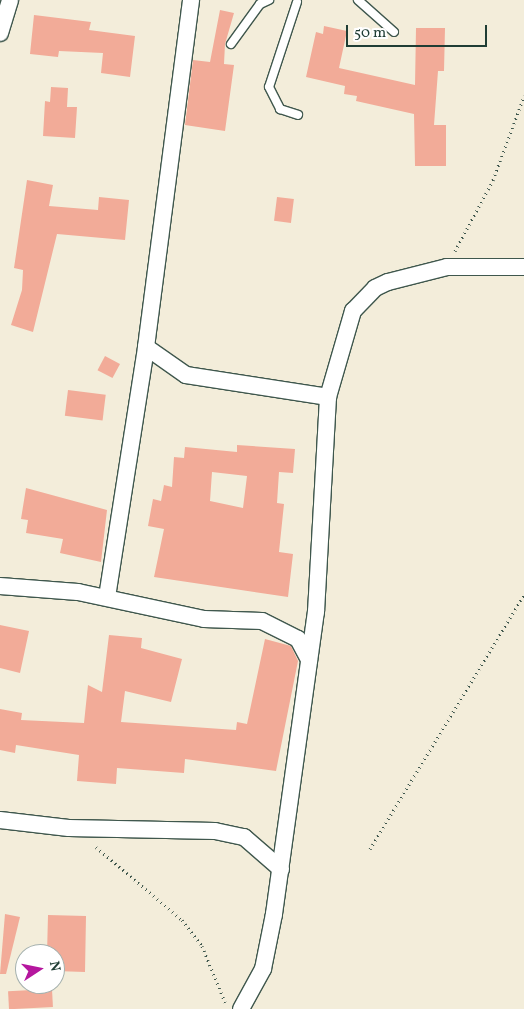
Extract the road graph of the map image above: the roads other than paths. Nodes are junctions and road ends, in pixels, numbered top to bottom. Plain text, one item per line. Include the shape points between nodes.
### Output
1 (10, 0) edge
2 (190, 0) edge
3 (269, 0) edge
4 (296, 0) edge
5 (358, 0) edge
6 (394, 32) dead end
7 (0, 33) edge
8 (231, 44) dead end
9 (298, 115) dead end
10 (524, 267) edge
11 (146, 347) junction
12 (328, 397) junction
13 (0, 586) edge
14 (107, 597) junction
15 (309, 660) junction
16 (0, 820) edge
17 (281, 869) junction
18 (241, 1009) edge

1 - 7 street
2 - 11 street
3 - 8 lane via 260,4
4 - 9 lane via 269,87 280,108
5 - 6 lane
10 - 12 street via 448,267 381,284 352,311
11 - 12 street via 186,375
11 - 14 street
12 - 15 street
13 - 14 street
14 - 15 street via 204,619 262,621 298,639
15 - 17 street
16 - 17 street via 69,828 215,831 244,837
17 - 18 street via 263,969

